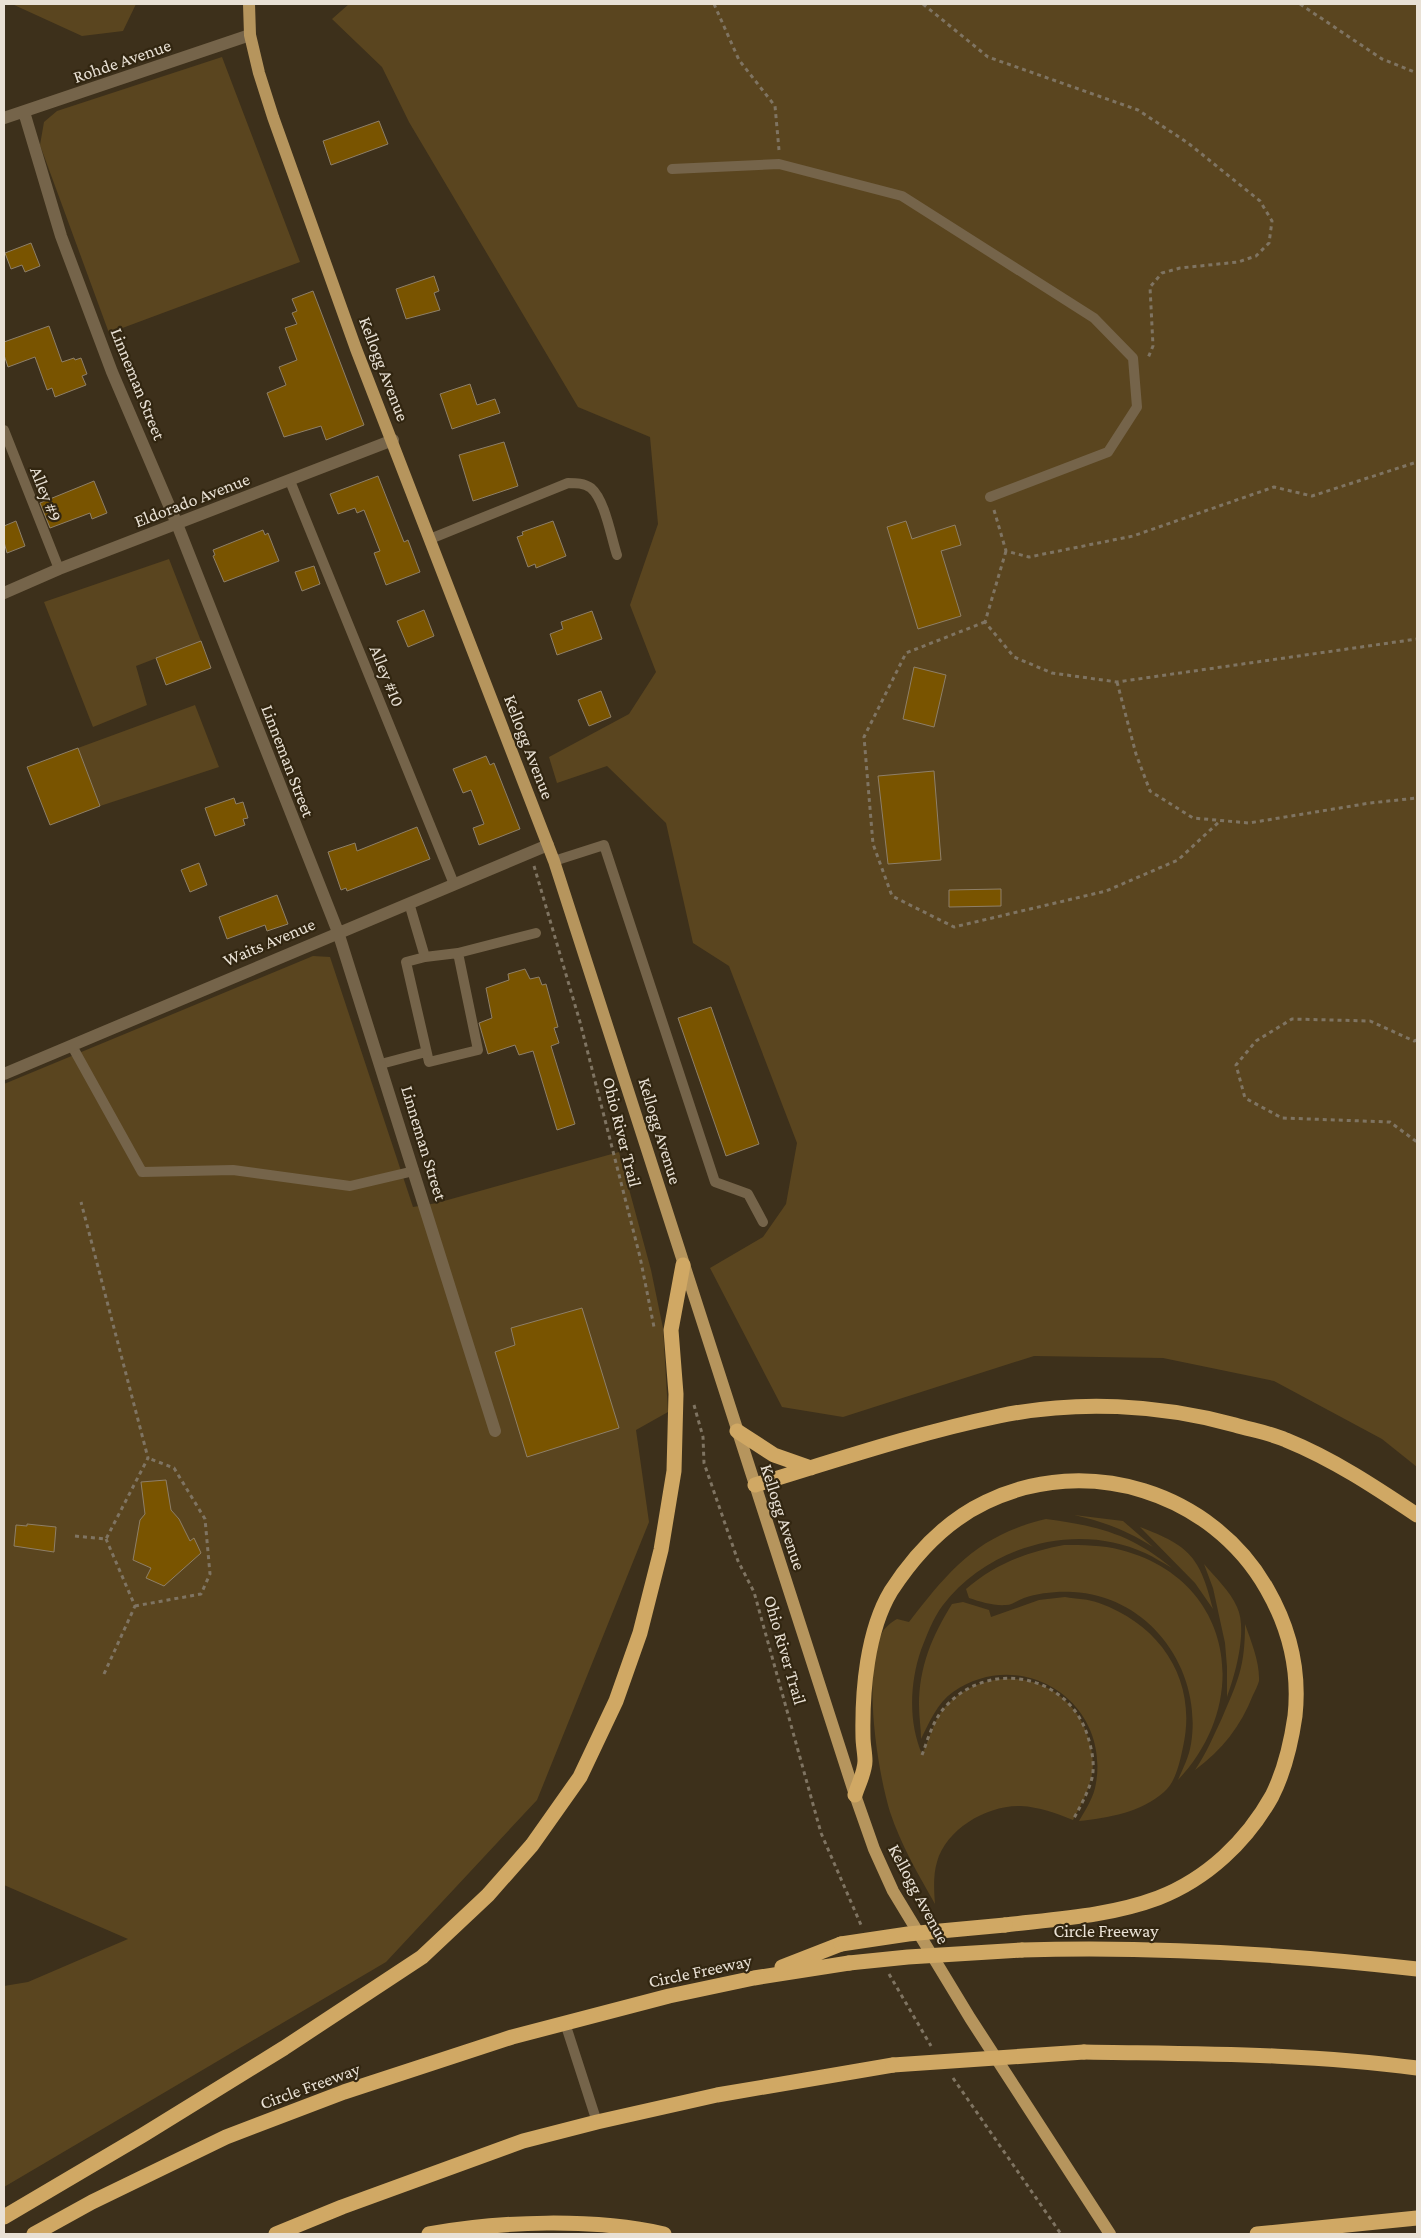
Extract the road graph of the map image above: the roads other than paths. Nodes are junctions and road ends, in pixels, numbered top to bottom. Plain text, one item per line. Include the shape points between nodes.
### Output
1 (249, 4) edge
2 (250, 35) junction
3 (24, 112) junction
4 (4, 118) edge
5 (672, 169) dead end
6 (4, 430) edge
7 (393, 440) junction
8 (290, 481) junction
9 (990, 497) road end
10 (176, 524) junction
11 (430, 540) junction
12 (617, 555) dead end
13 (59, 569) junction
14 (4, 593) edge
15 (548, 845) junction
16 (554, 861) junction
17 (454, 884) junction
18 (410, 903) junction
19 (338, 932) junction
20 (536, 933) dead end
21 (458, 953) junction
22 (425, 957) junction
23 (72, 1046) junction
24 (426, 1052) junction
25 (381, 1064) junction
26 (4, 1074) edge
27 (414, 1171) junction
28 (763, 1222) dead end
29 (683, 1265) junction
30 (495, 1432) dead end
31 (737, 1432) junction
32 (811, 1468) junction
33 (755, 1485) junction
34 (1417, 1515) edge
35 (855, 1795) junction
36 (1417, 1969) edge
37 (754, 1978) junction
38 (565, 2023) junction
39 (1417, 2068) edge
40 (598, 2122) junction
41 (4, 2217) edge
42 (1417, 2218) edge
43 (1292, 2232) edge
44 (34, 2234) edge
45 (276, 2234) edge
46 (429, 2234) edge
47 (664, 2234) edge
48 (1110, 2234) edge
49 (1257, 2234) edge

1 - 2 main road, Kellogg Avenue
2 - 3 street, Rohde Avenue
2 - 7 main road, Kellogg Avenue via 277,126 356,349
3 - 4 street, Rohde Avenue
3 - 10 street, Linneman Street via 65,245 112,372
5 - 9 lane via 780,164 902,196 1094,318 1133,358 1137,407 1108,452
6 - 13 lane, Alley #9
7 - 8 street, Eldorado Avenue
7 - 11 main road, Kellogg Avenue
8 - 10 street, Eldorado Avenue
8 - 17 lane, Alley #10
10 - 13 street, Eldorado Avenue
10 - 19 street, Linneman Street
11 - 12 lane via 568,483 579,483 591,488 600,502
11 - 15 main road, Kellogg Avenue
13 - 14 street, Eldorado Avenue
15 - 16 main road, Kellogg Avenue
15 - 17 street, Waits Avenue
16 - 28 lane via 604,845 715,1182 748,1194
16 - 29 main road, Kellogg Avenue
17 - 18 street, Waits Avenue
18 - 19 street, Waits Avenue
18 - 22 lane
19 - 23 street, Waits Avenue
19 - 25 street, Linneman Street
20 - 21 lane
21 - 22 lane
21 - 24 lane via 478,1050 429,1062
22 - 24 lane via 406,962
23 - 26 street, Waits Avenue
23 - 27 lane via 142,1172 233,1170 350,1186
24 - 25 lane
25 - 27 street, Linneman Street
27 - 30 street, Linneman Street
29 - 31 main road, Kellogg Avenue
29 - 41 highway via 670,1330 676,1394 674,1471 661,1550 640,1633 616,1701 580,1777 532,1846 488,1895 422,1957 284,2048
31 - 32 highway via 774,1455
31 - 33 main road, Kellogg Avenue
32 - 33 highway
32 - 34 highway via 1000,1416 1056,1408 1112,1406 1198,1415 1285,1440 1357,1476
33 - 35 main road, Kellogg Avenue
35 - 37 highway, bridge via 865,1764 863,1713 869,1654 874,1632 890,1594 911,1563 944,1528 986,1502 1059,1481 1140,1489 1186,1508 1209,1522 1234,1545 1260,1576 1285,1625 1296,1673 1296,1705 1287,1760 1266,1805 1235,1847 1191,1882 1159,1898 1113,1911 841,1944
35 - 48 main road, Kellogg Avenue via 893,1891 970,2018
36 - 37 highway, Circle Freeway, bridge via 1219,1952 1093,1948 908,1957
37 - 38 highway, Circle Freeway
38 - 40 lane
38 - 44 highway, Circle Freeway via 344,2092 226,2137
39 - 40 highway, bridge via 1256,2055 1084,2052 893,2065 716,2095
40 - 45 highway via 523,2141
42 - 43 highway
43 - 49 highway
46 - 47 highway via 525,2224 585,2225

